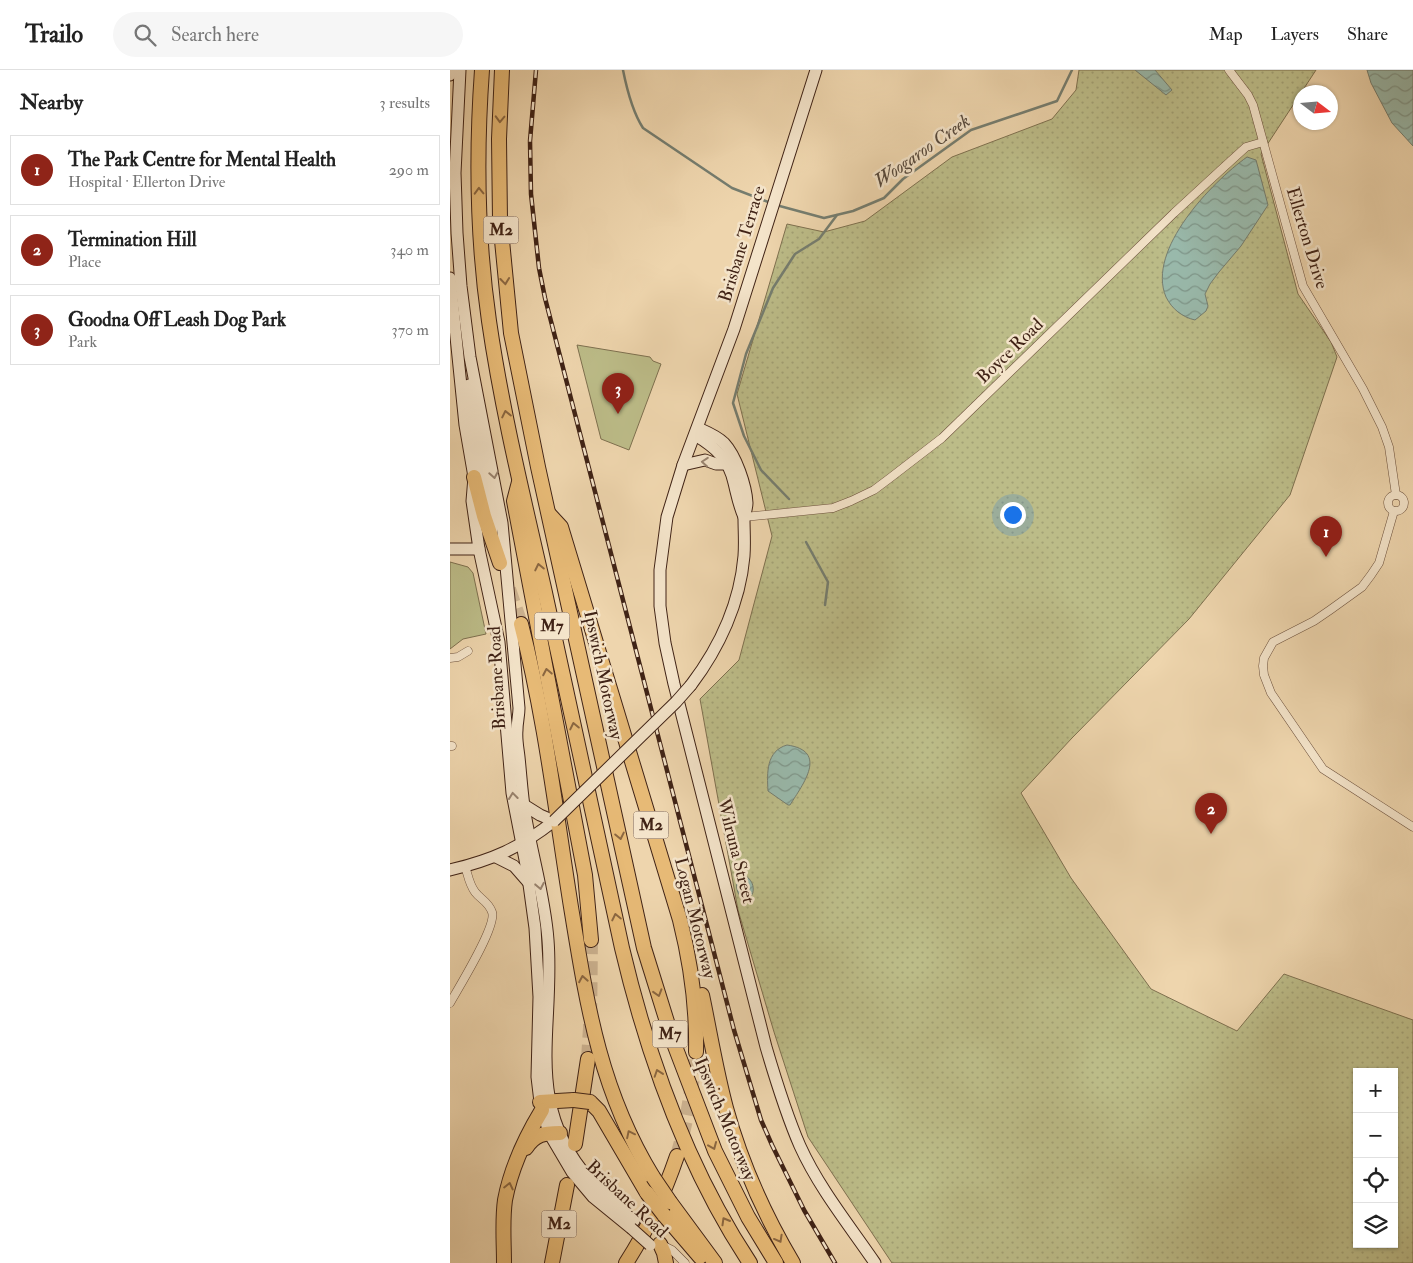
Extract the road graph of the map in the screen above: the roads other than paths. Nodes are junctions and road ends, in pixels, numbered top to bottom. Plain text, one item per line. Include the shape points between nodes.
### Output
1 (450, 70) edge
2 (460, 70) edge
3 (482, 70) edge
4 (502, 70) edge
5 (816, 70) edge
6 (1229, 70) edge
7 (450, 75) edge
8 (1263, 142) junction
9 (450, 278) edge
10 (470, 357) junction
11 (696, 432) junction
12 (728, 464) junction
13 (683, 465) junction
14 (474, 477) junction
15 (520, 478) junction
16 (1396, 495) junction
17 (1394, 511) junction
18 (548, 513) junction
19 (744, 517) junction
20 (490, 536) junction
21 (450, 549) edge
22 (479, 549) junction
23 (500, 563) dead end
24 (521, 624) tunnel mouth
25 (468, 651) dead end
26 (450, 658) edge
27 (517, 730) junction
28 (524, 805) junction
29 (551, 822) junction
30 (1413, 827) edge
31 (526, 841) junction
32 (496, 857) junction
33 (465, 866) junction
34 (450, 870) edge
35 (528, 882) junction
36 (591, 940) tunnel mouth
37 (692, 975) junction
38 (450, 1003) edge
39 (696, 1052) tunnel mouth
40 (588, 1059) tunnel mouth
41 (544, 1105) junction
42 (554, 1133) junction
43 (575, 1144) dead end
44 (518, 1156) junction
45 (677, 1156) tunnel mouth
46 (566, 1185) dead end
47 (654, 1243) junction
48 (668, 1261) edge
49 (504, 1263) edge
50 (552, 1263) edge
51 (626, 1263) edge
52 (685, 1263) edge
53 (706, 1263) edge
54 (715, 1263) edge
55 (750, 1263) edge
56 (776, 1263) edge
57 (793, 1263) edge
58 (875, 1263) edge

1 - 7 main road
2 - 10 main road, Brisbane Road via 456,210
15 -> 3 highway, M2 via 494,354 486,291 478,155
4 -> 18 highway, Ipswich Motorway / M2 via 498,175 504,273 517,369
5 - 11 main road, Brisbane Terrace via 728,349
6 - 8 street, Ellerton Drive via 1253,105
8 - 16 street, Ellerton Drive via 1303,286 1382,427
8 - 19 street, Boyce Road via 1246,147 942,438 874,490 832,508
9 - 14 main road, Brisbane Road via 465,425
10 - 20 main road via 468,367 475,435 494,521
10 -> 27 main road, Brisbane Road via 503,531 519,717
11 - 12 main road
11 - 13 main road, Wilruna Street
11 - 19 main road via 719,439 734,458 746,495
12 -> 13 main road via 705,460
12 - 19 main road
13 - 58 main road, Wilruna Street via 667,518 660,570 660,606 669,662 780,1096 805,1155
14 - 20 highway
14 - 22 main road, Brisbane Road via 472,501
36 -> 15 highway, M2 via 582,858 514,501
55 -> 15 highway, M7 via 722,1216 672,1113 638,1010
16 - 17 street via 1391,496 1388,502
16 - 17 street via 1401,496 1404,503 1401,510
17 - 30 street via 1379,563 1362,586 1314,621 1274,642 1264,658 1264,675 1271,693 1323,769
18 - 37 highway, Logan Motorway / M2 via 561,526 680,920
18 -> 56 highway, Ipswich Motorway / M7 via 644,948 673,1041 715,1151 748,1217
19 - 29 main road, bridge via 744,558 737,596 713,653 676,702
20 - 22 main road
20 - 23 highway
21 - 22 main road
22 - 27 main road via 490,568 498,606
31 -> 22 main road, Brisbane Road via 512,793 499,642
54 -> 24 highway, bridge via 653,1177 620,1114 609,1085 592,1027 535,685
25 - 26 street
27 - 28 main road, Brisbane Road
28 - 29 main road
28 - 31 main road, Brisbane Road
29 - 31 main road
31 - 32 main road
31 - 35 main road, Brisbane Road
31 -> 41 main road, Brisbane Road via 544,907 548,940
32 - 33 main road
32 - 35 main road via 514,866
33 - 34 main road
33 - 38 street via 475,892 487,901 493,914 490,929
35 - 41 main road, Brisbane Road via 539,974 536,1070
37 - 39 highway, Logan Motorway / M2
37 -> 57 highway via 702,994 733,1133 765,1212
40 - 43 highway
41 - 42 main road, Brisbane Road
41 - 44 highway
41 - 53 highway, bridge via 574,1100 590,1102 596,1107 647,1193
42 - 44 highway via 535,1137
42 - 47 main road, Brisbane Road via 589,1179 632,1225
49 -> 44 highway via 505,1202
45 - 51 highway via 653,1216
46 - 50 highway, M2
47 - 48 highway
47 - 52 street via 672,1250

